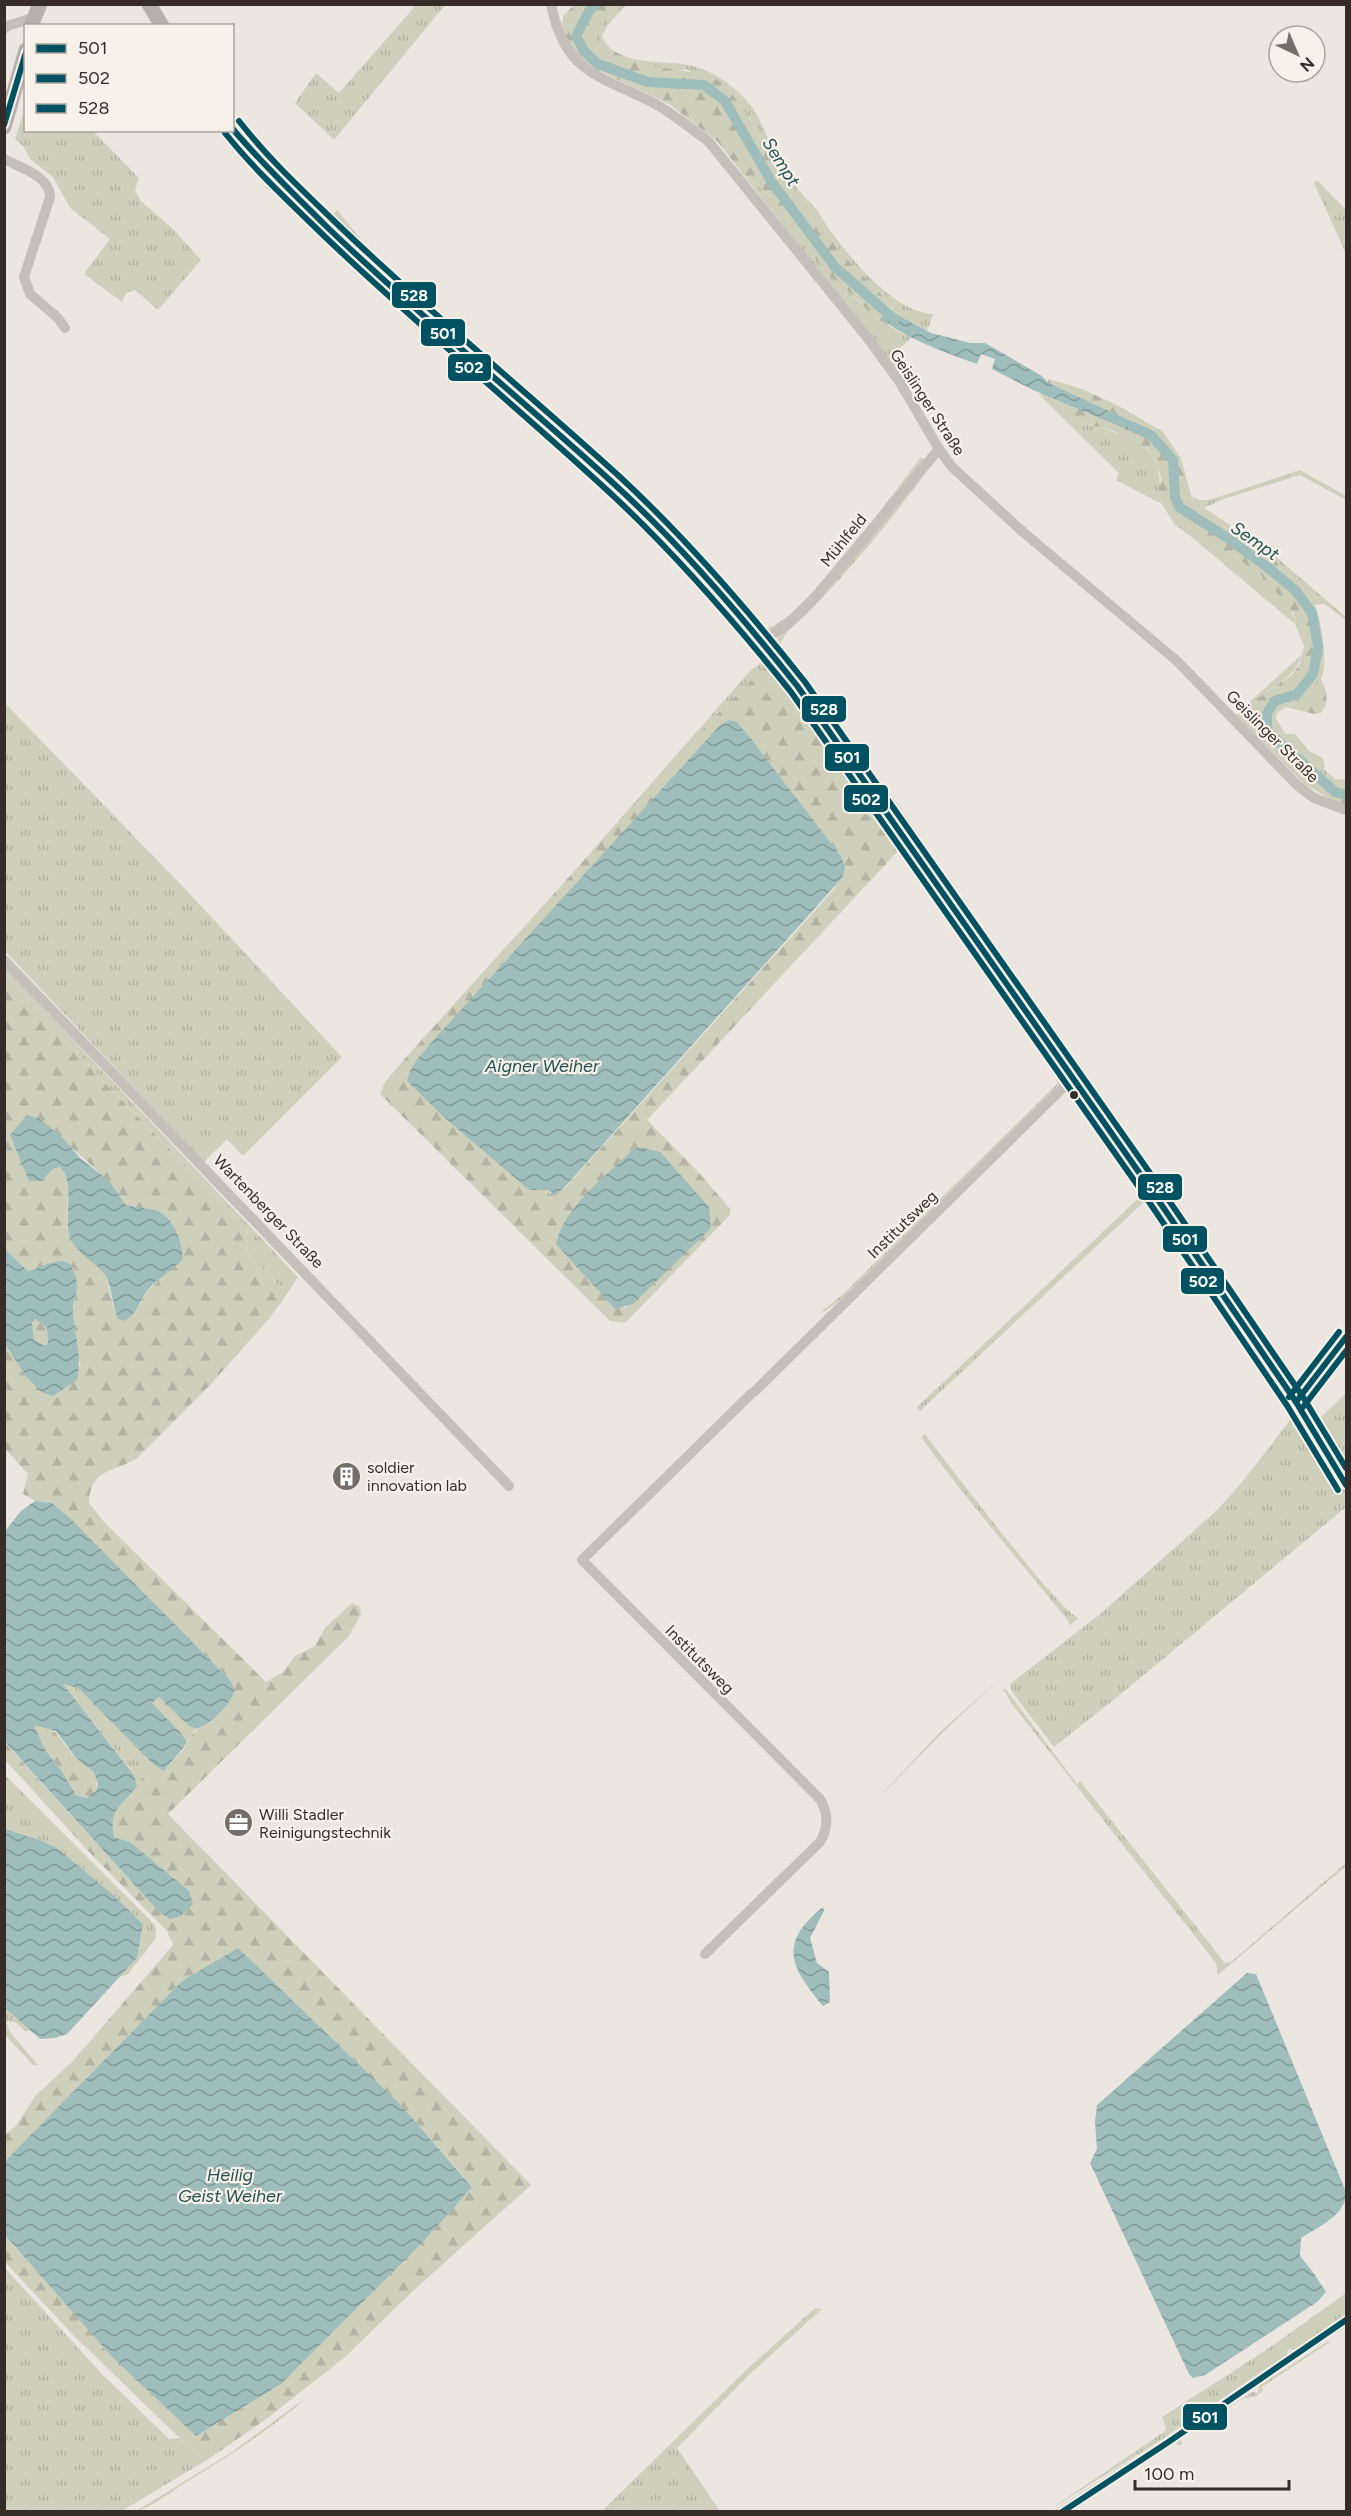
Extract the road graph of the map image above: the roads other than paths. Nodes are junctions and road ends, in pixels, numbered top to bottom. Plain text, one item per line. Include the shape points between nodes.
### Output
1 (149, 4) edge
2 (551, 4) edge
3 (34, 16) edge
4 (161, 24) edge
5 (4, 29) edge
6 (24, 57) edge
7 (4, 127) edge
8 (234, 129) edge
9 (4, 159) edge
10 (64, 328) dead end
11 (939, 449) junction
12 (762, 642) junction
13 (1347, 810) edge
14 (4, 960) edge
15 (1072, 1078) junction
16 (1347, 1337) edge
17 (1296, 1402) junction
18 (1347, 1485) edge
19 (509, 1486) dead end
20 (705, 1954) dead end
21 (1347, 2320) edge
22 (1061, 2511) edge

1 - 4 main road
2 - 11 street, Geislinger Straße via 561,40 585,69 653,103 709,142 866,336 899,381
3 - 5 street
6 - 7 main road
8 - 12 main road via 348,247 653,521
9 - 10 street via 42,179 50,190 24,277 30,294
11 - 12 street, Mühlfeld via 816,596 788,624
11 - 13 street, Geislinger Straße via 970,485 1177,661 1297,785 1314,798
12 - 15 main road via 804,695
14 - 19 street, Wartenberger Straße
15 - 17 main road
15 - 20 street, Institutsweg via 582,1560 824,1806 825,1830 820,1842
16 - 17 street
17 - 18 main road
21 - 22 street

